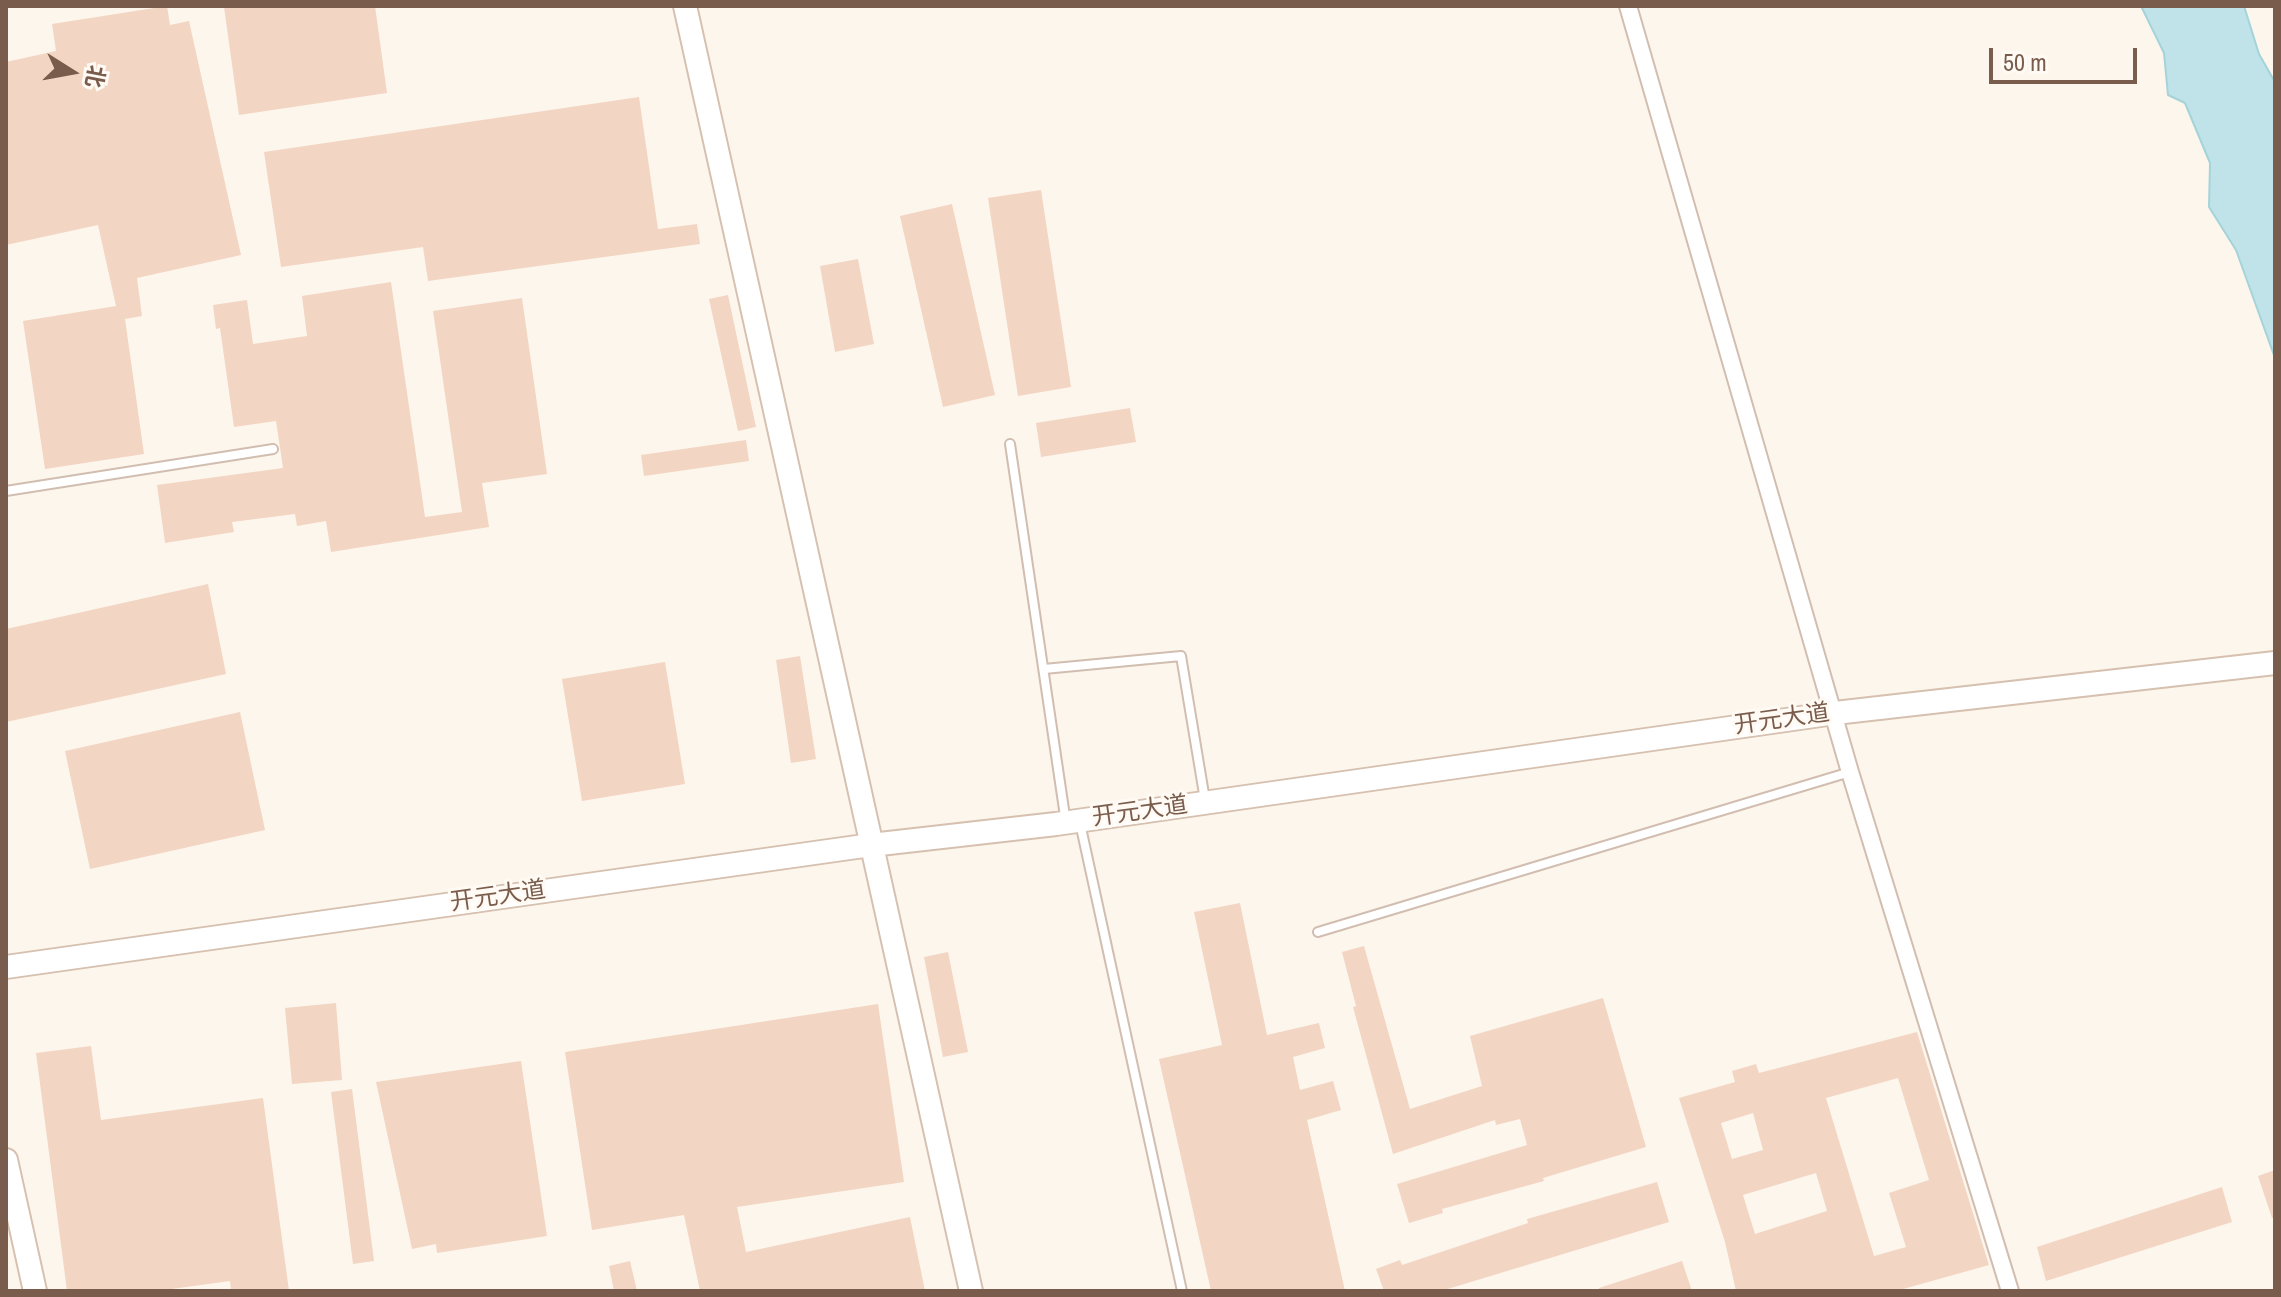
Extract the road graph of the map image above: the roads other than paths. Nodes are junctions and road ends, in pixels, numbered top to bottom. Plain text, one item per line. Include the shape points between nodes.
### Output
1 (685, 6) edge
2 (1628, 6) edge
3 (1010, 444) dead end
4 (273, 449) dead end
5 (6, 491) edge
6 (2275, 663) edge
7 (1044, 669) junction
8 (1835, 713) junction
9 (1850, 772) junction
10 (1206, 803) junction
11 (1073, 822) junction
12 (871, 845) junction
13 (1318, 932) dead end
14 (6, 967) edge
15 (6, 1160) edge
16 (35, 1291) edge
17 (971, 1291) edge
18 (1182, 1291) edge
19 (2010, 1291) edge

1 - 12 street
2 - 8 street
3 - 7 lane
4 - 5 lane
6 - 8 street, 开元大道
7 - 10 lane via 1181,656
7 - 11 lane
8 - 9 street
8 - 10 street, 开元大道
9 - 13 lane
9 - 19 street
10 - 11 street, 开元大道
11 - 12 street, 开元大道
11 - 18 lane
12 - 14 street, 开元大道
12 - 17 street
15 - 16 street

